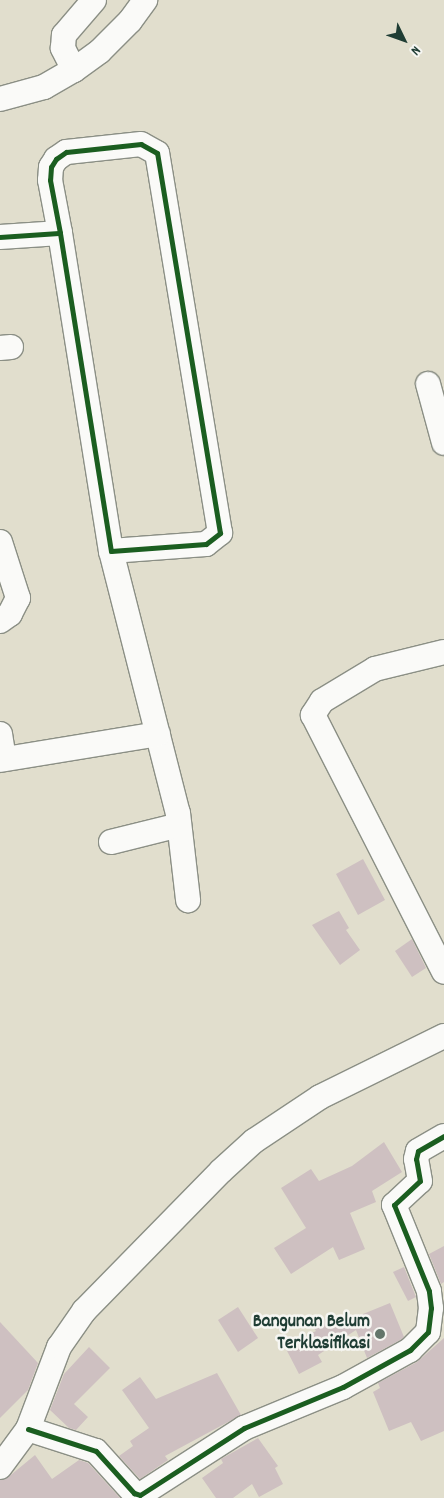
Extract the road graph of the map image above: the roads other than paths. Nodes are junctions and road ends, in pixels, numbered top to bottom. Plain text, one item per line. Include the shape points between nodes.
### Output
1 (94, 0) edge
2 (145, 0) edge
3 (74, 70) junction
4 (0, 99) edge
5 (60, 233) junction
6 (0, 237) edge
7 (428, 384) dead end
8 (444, 443) edge
9 (0, 542) edge
10 (111, 551) junction
11 (0, 621) edge
12 (444, 652) edge
13 (0, 734) edge
14 (158, 734) junction
15 (2, 759) edge
16 (179, 825) junction
17 (111, 842) dead end
18 (188, 900) dead end
19 (444, 972) edge
20 (444, 1036) edge
21 (444, 1136) edge
22 (28, 1429) junction
23 (0, 1466) edge

1 - 3 street via 64,35 63,48
2 - 3 street via 130,21 100,51
3 - 4 street via 44,88
5 - 6 street
5 - 10 street
5 - 10 street via 50,180 51,167 56,159 66,152 141,144 157,153 220,533 206,544
7 - 8 street
9 - 11 street via 18,598 10,614
10 - 14 street
12 - 19 street via 375,670 322,702 313,716
13 - 15 street
14 - 15 street
14 - 16 street
16 - 17 street
16 - 18 street
20 - 22 street via 320,1097 235,1157 84,1312 59,1347
21 - 22 street via 418,1152 420,1181 394,1205 428,1292 431,1308 428,1332 410,1350 343,1387 244,1428 146,1494 134,1493 96,1451
22 - 23 street

